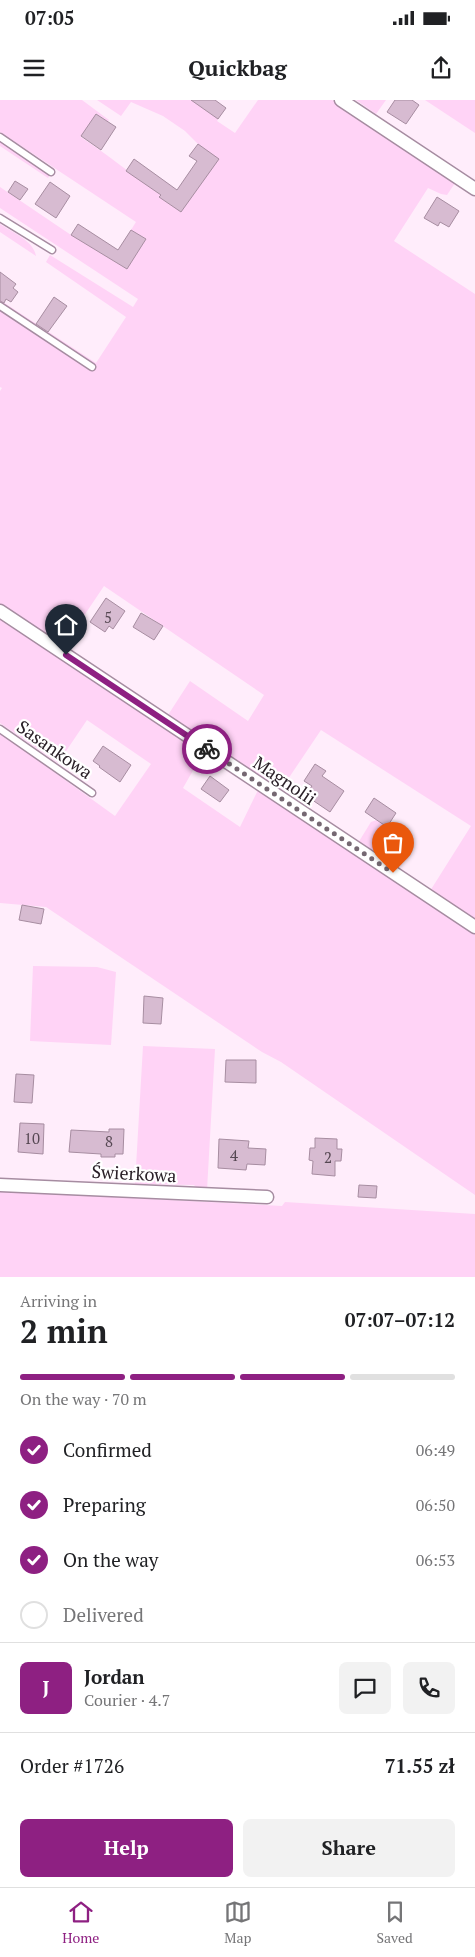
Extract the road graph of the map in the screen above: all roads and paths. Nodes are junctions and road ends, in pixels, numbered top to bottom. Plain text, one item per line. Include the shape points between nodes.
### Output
1 (341, 100) edge
2 (0, 137) edge
3 (51, 172) dead end
4 (475, 189) edge
5 (0, 218) edge
6 (52, 250) dead end
7 (0, 306) edge
8 (92, 367) dead end
9 (0, 611) edge
10 (0, 730) edge
11 (92, 793) dead end
12 (475, 927) edge
13 (0, 1185) edge
14 (267, 1197) dead end

1 - 4 street
2 - 3 lane
5 - 6 lane
7 - 8 lane
9 - 12 street, Magnolii
10 - 11 lane, Sasankowa
13 - 14 street, Świerkowa

